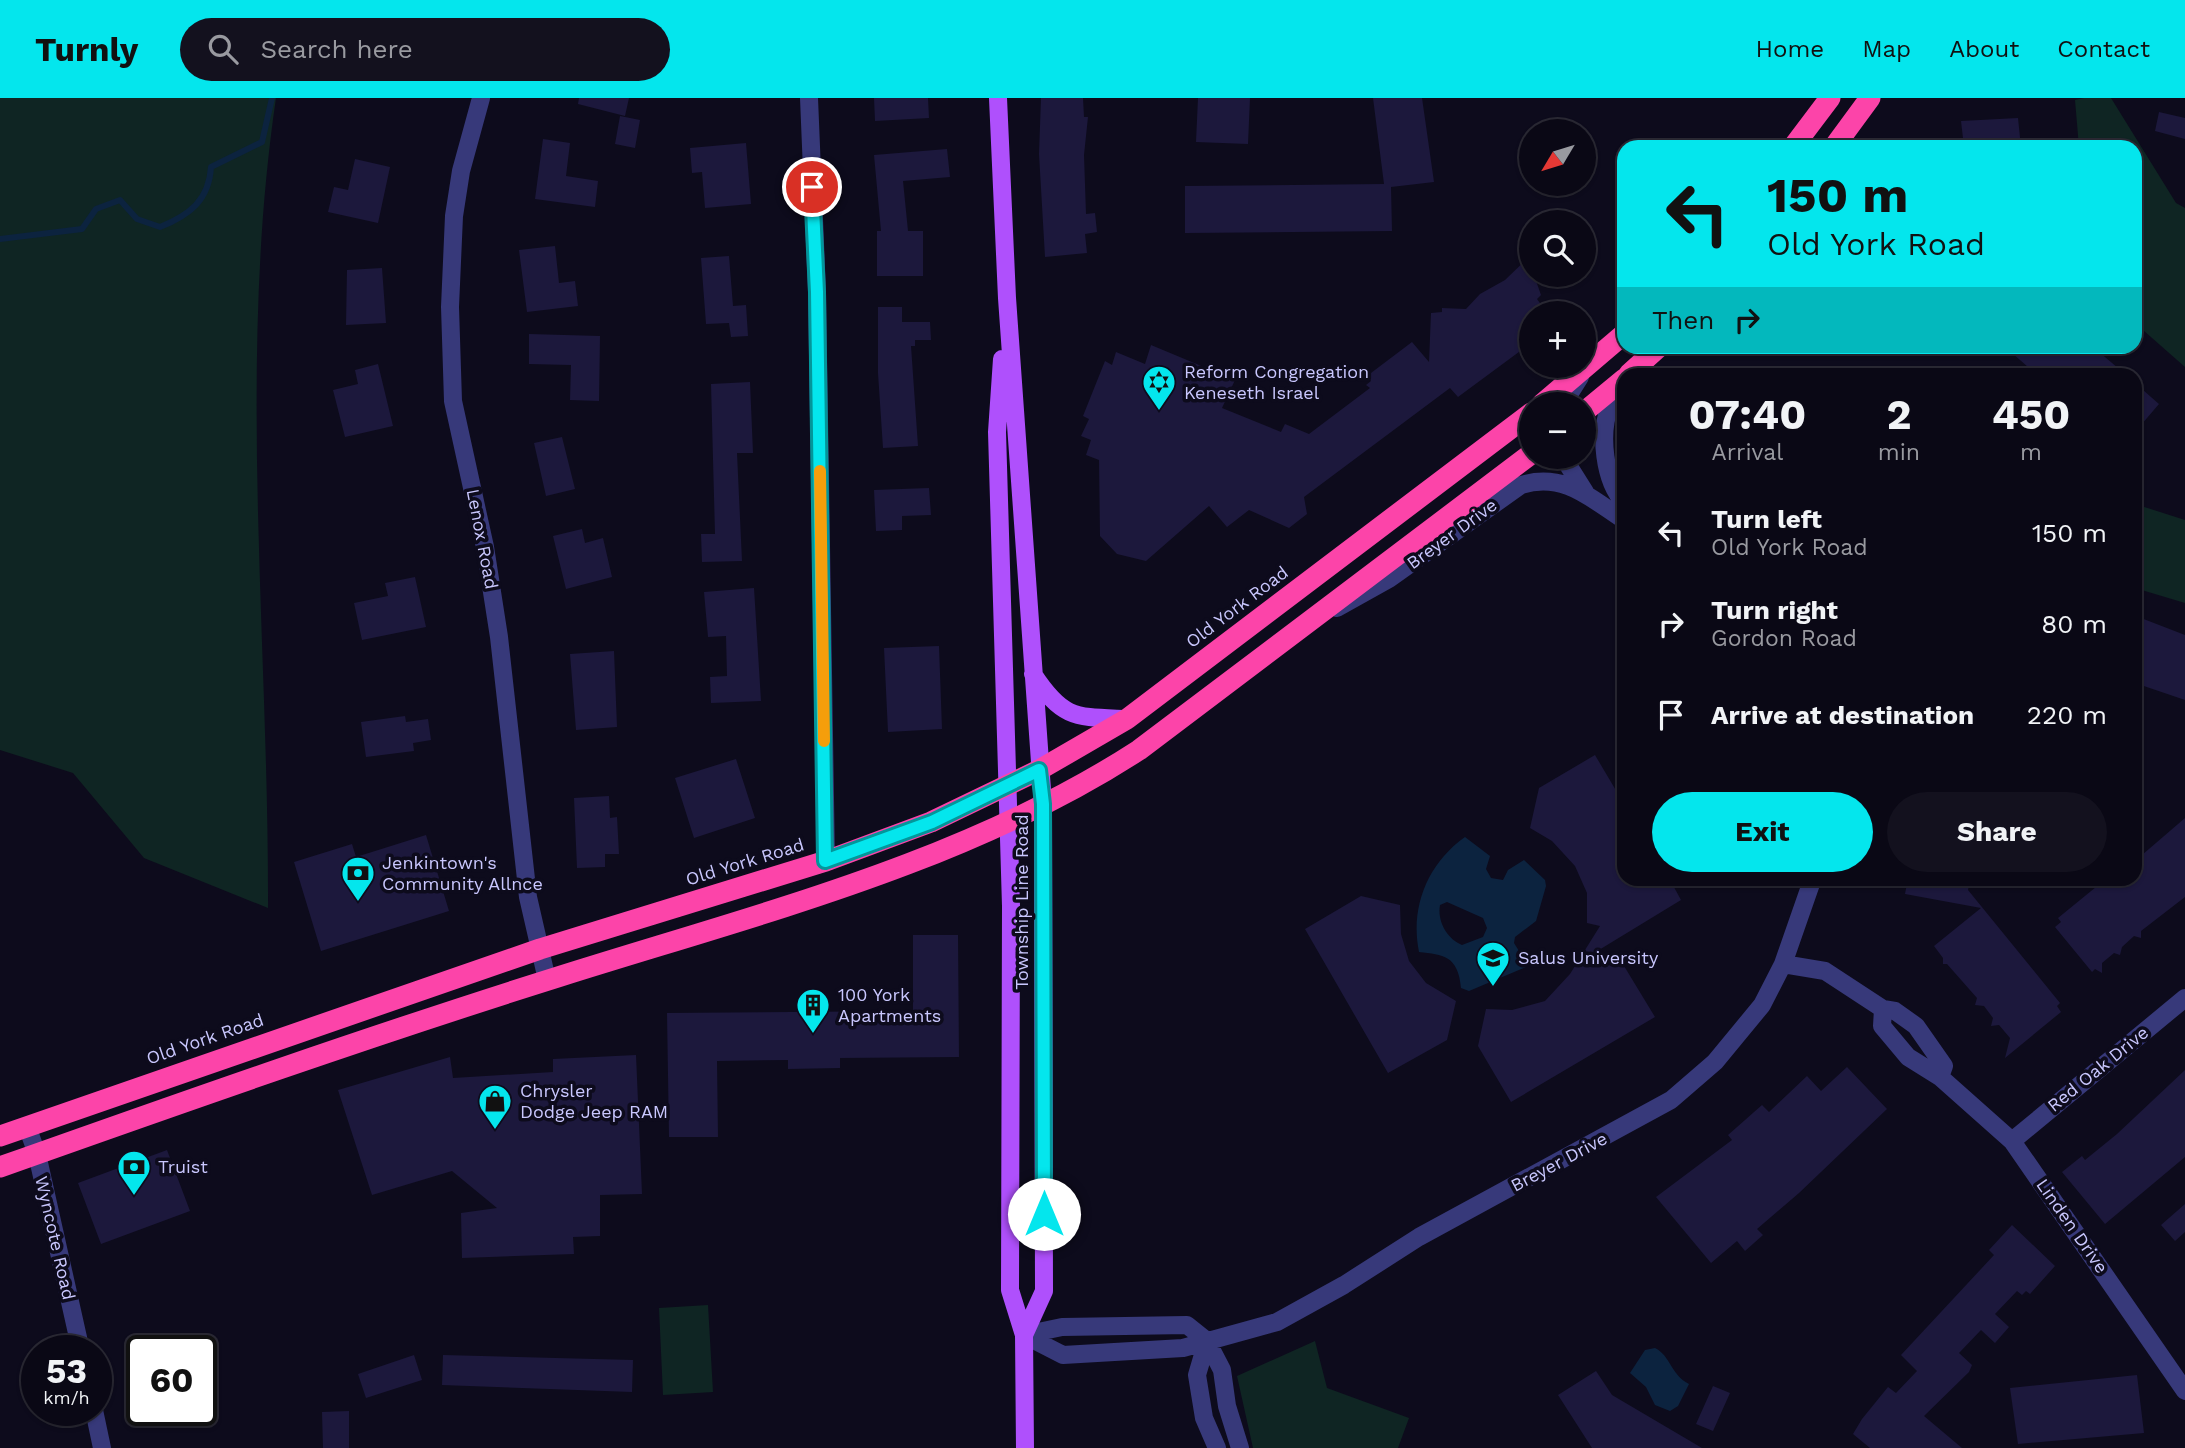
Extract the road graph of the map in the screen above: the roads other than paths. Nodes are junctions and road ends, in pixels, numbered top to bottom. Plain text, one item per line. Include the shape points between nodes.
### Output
1 (481, 98) edge
2 (809, 98) edge
3 (998, 98) edge
4 (1830, 98) edge
5 (1870, 98) edge
6 (1798, 140) edge
7 (1839, 140) edge
8 (1007, 298) junction
9 (1617, 341) edge
10 (1651, 354) edge
11 (1596, 361) edge
12 (1636, 368) edge
13 (1576, 378) edge
14 (1617, 385) edge
15 (1558, 392) edge
16 (1617, 392) edge
17 (1596, 402) edge
18 (1519, 421) edge
19 (1519, 463) edge
20 (1571, 469) edge
21 (1617, 489) edge
22 (1587, 494) junction
23 (1617, 515) edge
24 (1321, 615) junction
25 (1033, 674) junction
26 (1127, 719) junction
27 (1039, 770) junction
28 (1009, 783) junction
29 (1043, 804) junction
30 (1008, 820) junction
31 (825, 861) junction
32 (1810, 886) edge
33 (540, 949) junction
34 (1783, 964) junction
35 (547, 980) junction
36 (2185, 998) edge
37 (1883, 1009) junction
38 (286, 1035) junction
39 (293, 1067) junction
40 (1940, 1077) junction
41 (27, 1126) junction
42 (0, 1136) edge
43 (2012, 1141) junction
44 (37, 1154) junction
45 (0, 1167) edge
46 (77, 1335) edge
47 (1024, 1335) junction
48 (1207, 1341) junction
49 (2185, 1391) edge
50 (97, 1426) edge
51 (102, 1448) edge
52 (1024, 1448) edge
53 (1217, 1448) edge
54 (1240, 1448) edge

1 - 33 street, Lenox Road via 454,216 450,307 453,401 485,547 528,897
2 - 31 street via 817,292
3 - 8 main road, Township Line Road
4 - 6 highway
5 - 7 highway
8 - 25 main road, Township Line Road
8 - 28 main road, Township Line Road via 997,432
9 - 11 highway
10 - 12 highway
13 - 15 highway
14 - 17 highway
16 - 21 street via 1609,407 1606,447 1608,472
18 - 26 highway, Old York Road
19 - 24 highway
20 - 22 street, Breyer Drive
22 - 23 street, Breyer Drive
22 - 24 street, Breyer Drive via 1554,481 1521,485 1390,579
24 - 29 highway via 1139,750
25 - 26 main road via 1048,696 1078,717
25 - 27 main road, Township Line Road
26 - 27 highway, Old York Road
27 - 28 highway, Old York Road
27 - 29 main road, Township Line Road
28 - 30 main road, Township Line Road
28 - 31 highway, Old York Road via 932,822
29 - 30 highway
29 - 47 main road, Township Line Road via 1044,1291
30 - 35 highway via 944,850 828,892
30 - 47 main road, Township Line Road via 1012,906 1010,1290
31 - 33 highway, Old York Road
32 - 34 street, Breyer Drive
33 - 35 street, Lenox Road
33 - 38 highway, Old York Road
34 - 37 street via 1825,971
34 - 48 street, Breyer Drive via 1737,1040 1671,1100 1419,1237 1277,1322
35 - 39 highway
36 - 43 street, Red Oak Drive
37 - 40 street, Linden Drive via 1882,1026 1908,1057
37 - 40 street via 1895,1011 1916,1026 1944,1066
38 - 39 highway
38 - 41 highway, Old York Road
39 - 44 highway
40 - 43 street, Linden Drive
41 - 42 highway, Old York Road
41 - 44 street, Wyncote Road
43 - 49 street, Linden Drive
44 - 45 highway
44 - 46 street, Wyncote Road
47 - 48 street, Breyer Drive via 1063,1355 1183,1348
47 - 48 street via 1062,1327 1187,1325
47 - 52 main road, Township Line Road
48 - 53 street via 1197,1375 1204,1418
48 - 54 street via 1222,1370
50 - 51 street

